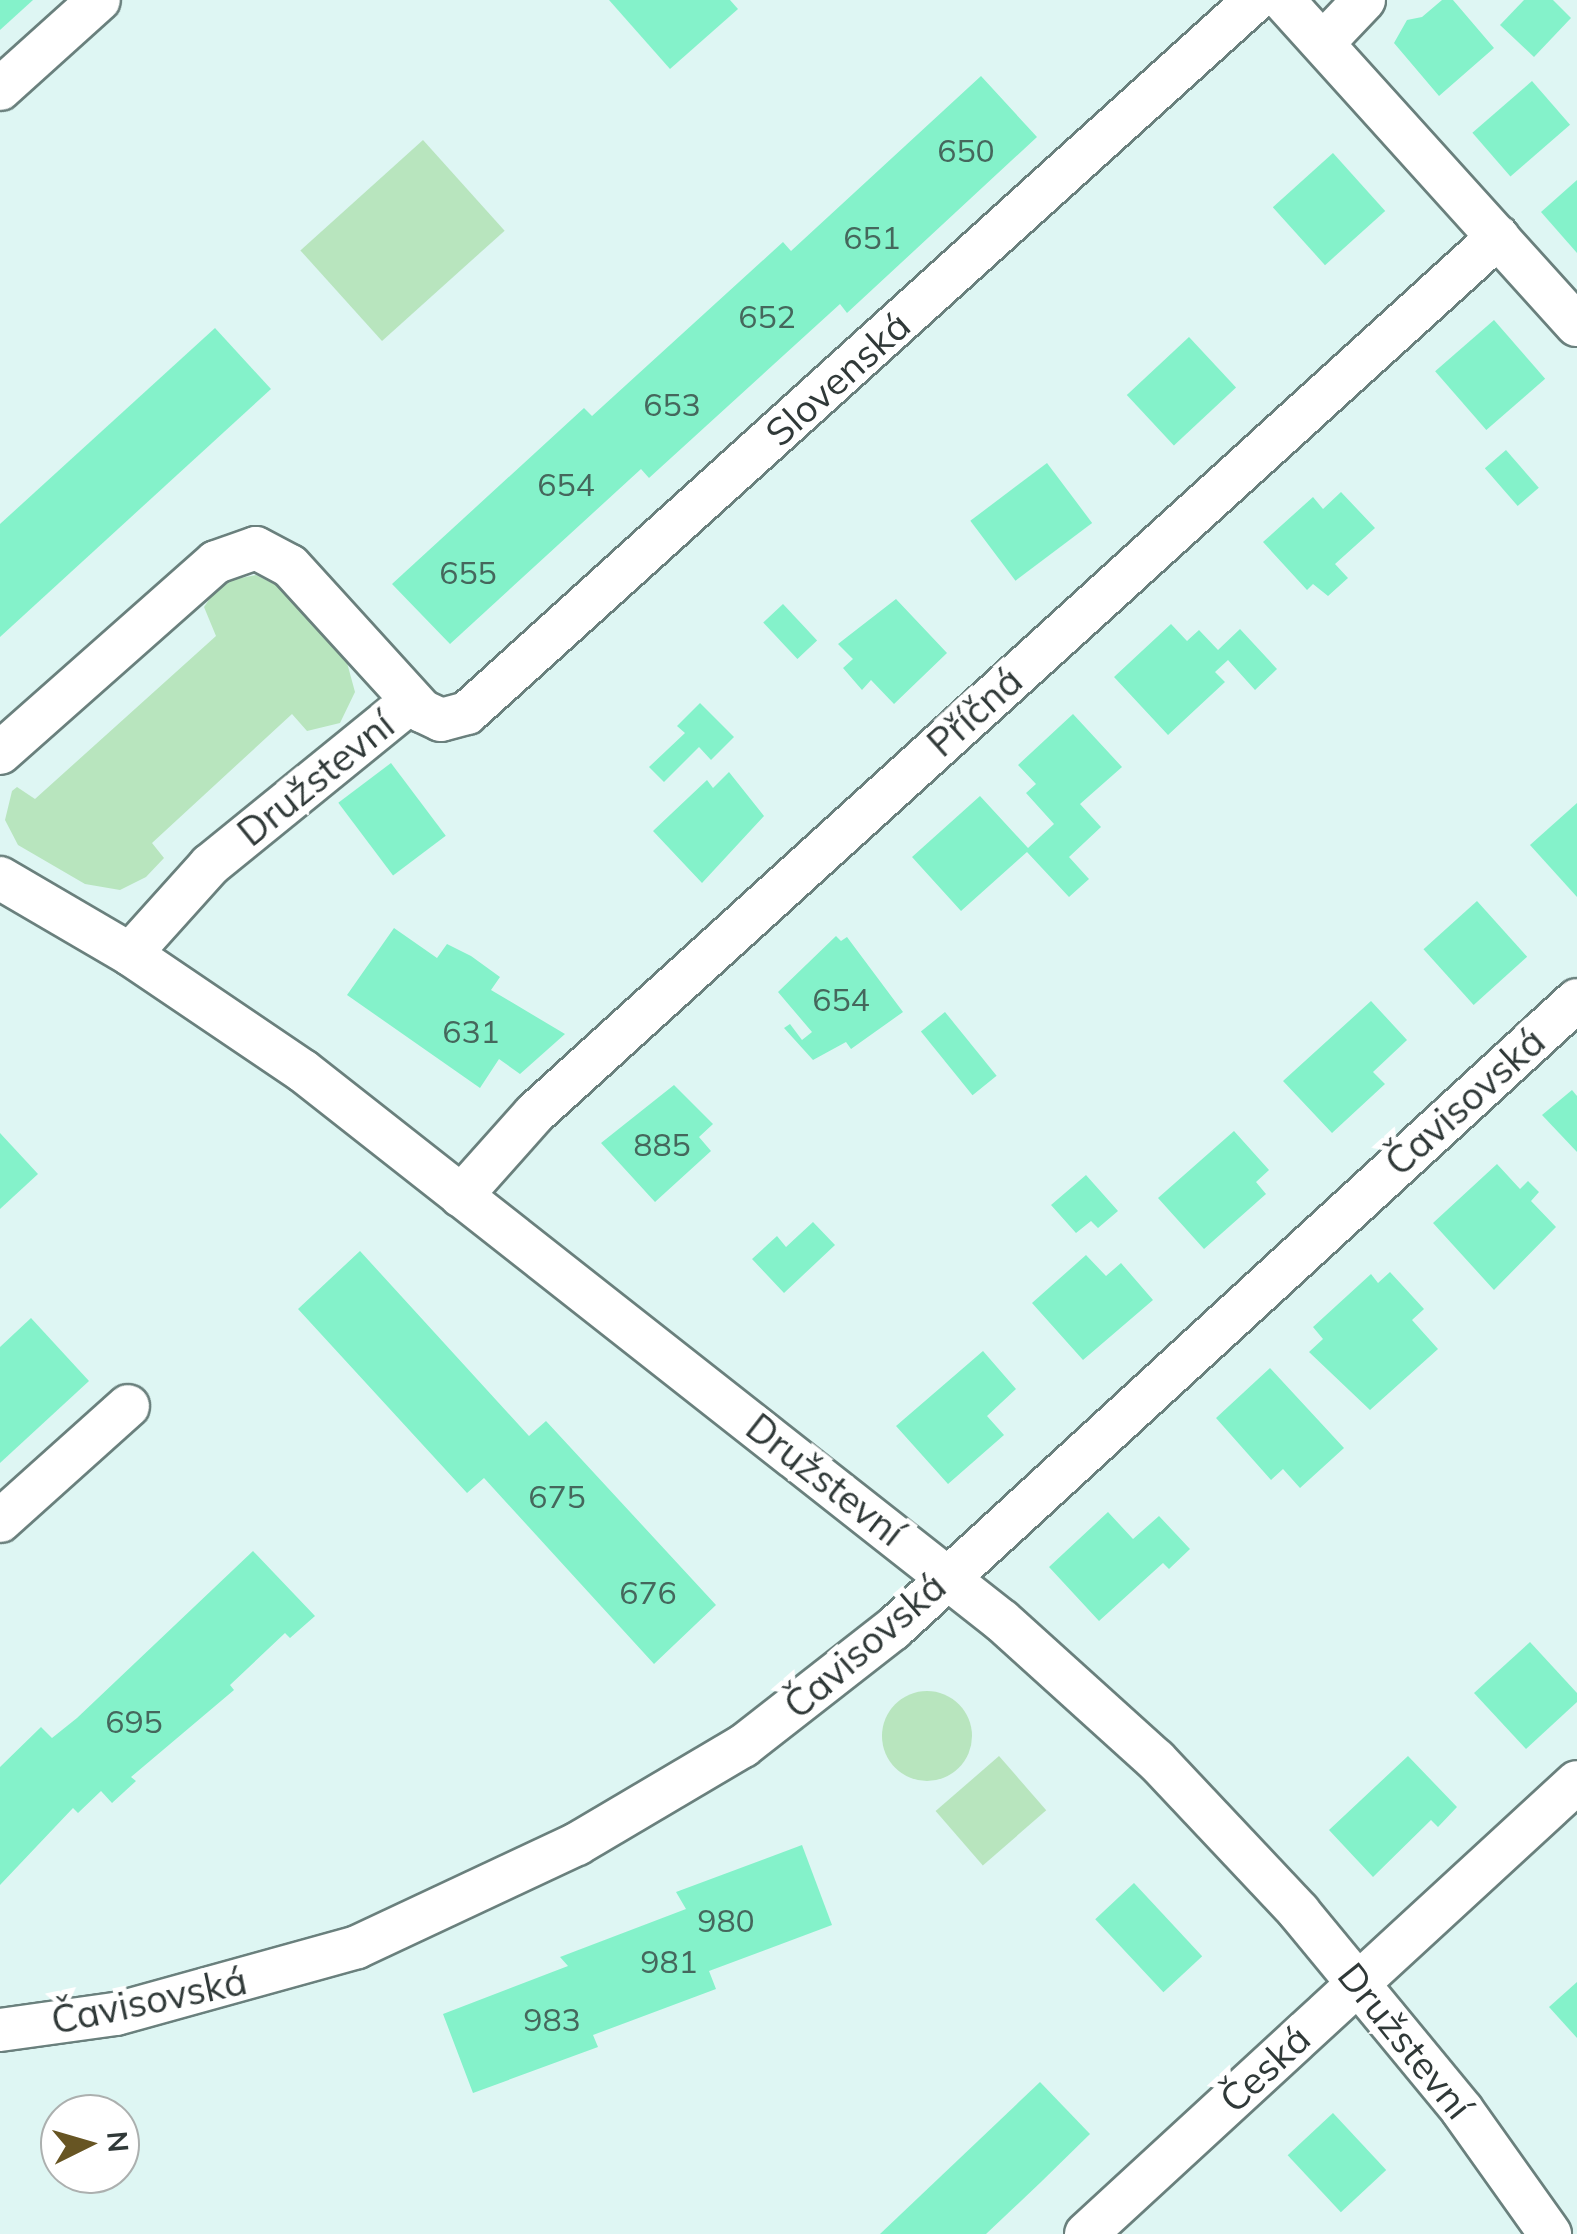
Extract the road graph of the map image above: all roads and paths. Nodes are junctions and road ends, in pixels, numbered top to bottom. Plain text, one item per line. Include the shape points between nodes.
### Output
1 (99, 0) edge
2 (1255, 0) edge
3 (1283, 0) edge
4 (1364, 0) edge
5 (1324, 42) junction
6 (0, 90) edge
7 (1498, 238) junction
8 (1577, 325) edge
9 (412, 701) junction
10 (0, 753) edge
11 (0, 878) edge
12 (130, 954) junction
13 (1577, 1000) edge
14 (461, 1196) junction
15 (128, 1406) dead end
16 (0, 1522) edge
17 (948, 1576) junction
18 (1577, 1782) edge
19 (1357, 1983) junction
20 (0, 2030) edge
21 (1086, 2234) edge
22 (1550, 2234) edge

1 - 6 street
2 - 9 street, Slovenská via 480,705 441,720
3 - 5 street
4 - 5 street
5 - 7 street
7 - 8 street
7 - 14 street, Příčná via 535,1113
9 - 10 street, Družstevní via 290,566 266,550 242,550 216,562
9 - 12 street, Družstevní via 210,865
11 - 12 street, Družstevní
12 - 14 street, Družstevní via 303,1072
13 - 17 street, Čavisovská
14 - 17 street, Družstevní
15 - 16 street
17 - 19 street, Družstevní via 1156,1760
17 - 20 street, Čavisovská via 847,1669 744,1746 576,1844 398,1930 305,1965 116,2014
18 - 19 street, Česká
19 - 21 street, Česká
19 - 22 street, Družstevní via 1500,2160

